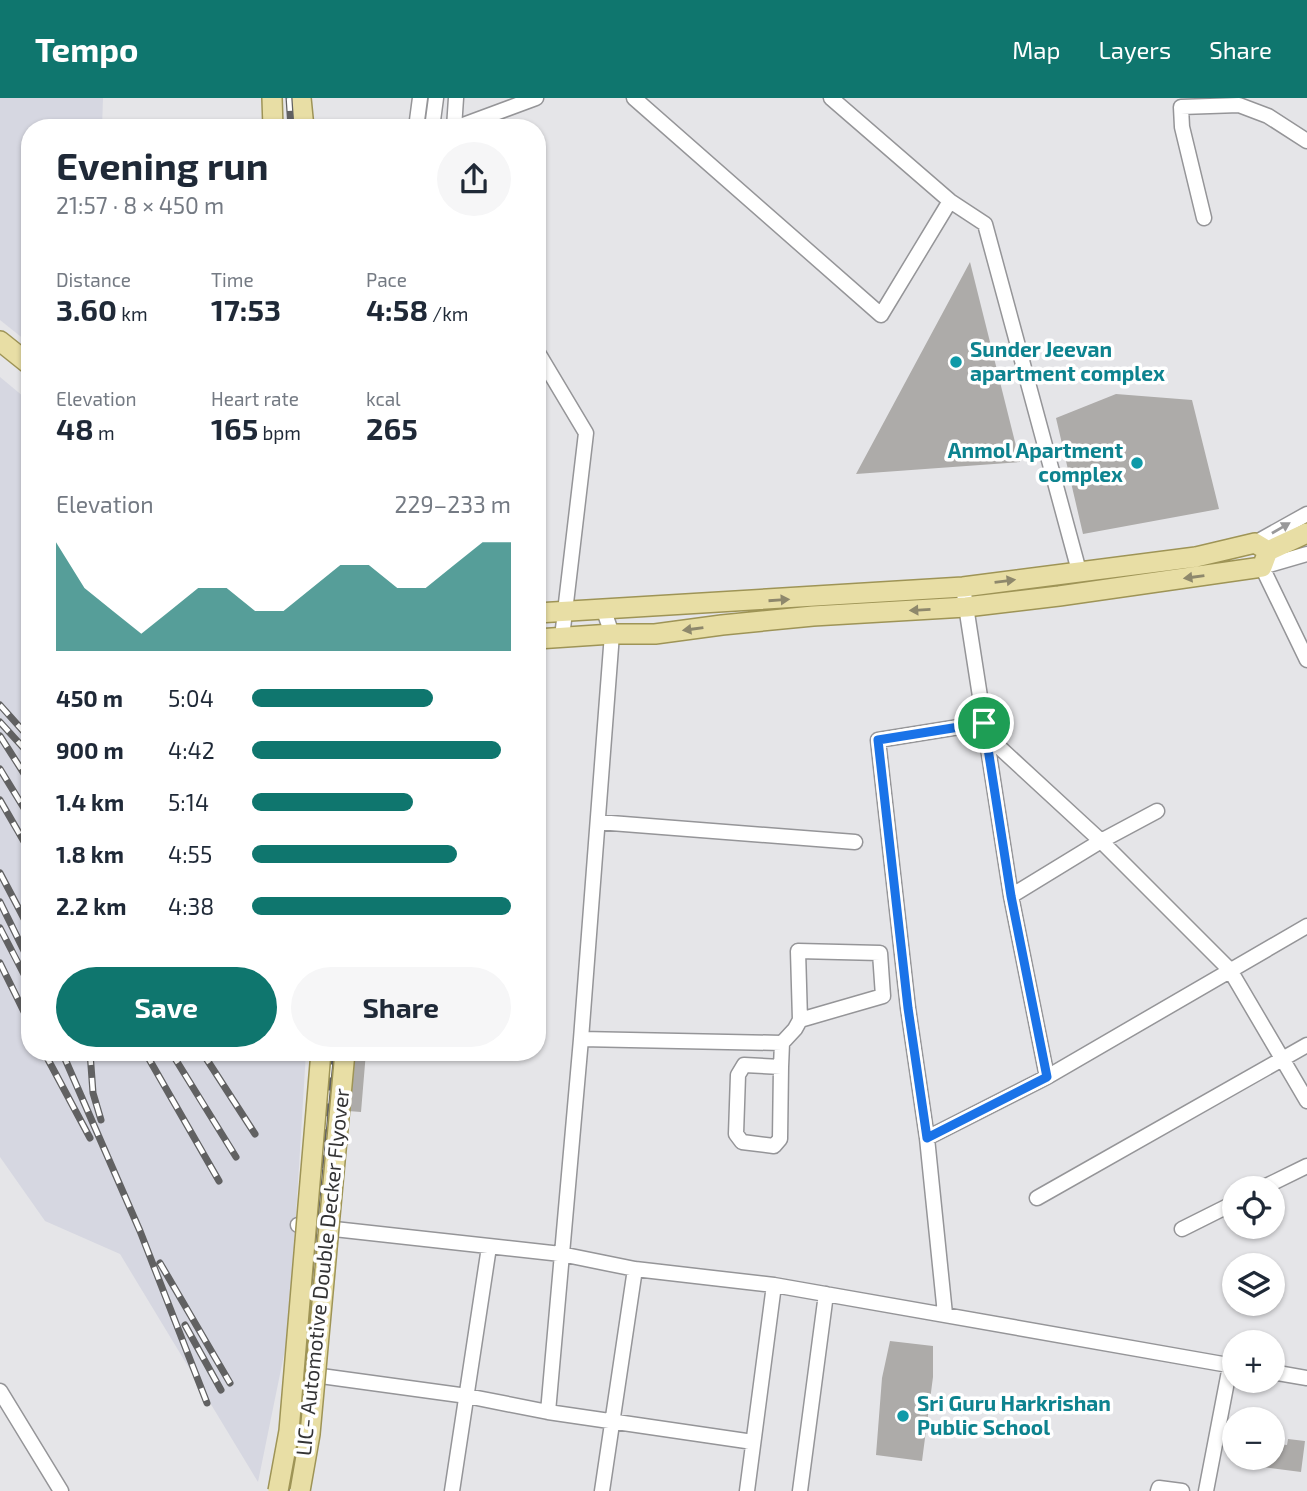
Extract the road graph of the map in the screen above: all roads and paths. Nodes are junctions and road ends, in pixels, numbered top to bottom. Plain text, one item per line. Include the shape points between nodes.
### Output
1 (261, 98) edge
2 (272, 98) edge
3 (294, 98) edge
4 (300, 98) edge
5 (420, 98) edge
6 (436, 98) edge
7 (456, 98) edge
8 (536, 98) edge
9 (634, 98) edge
10 (831, 98) edge
11 (262, 119) edge
12 (273, 119) edge
13 (296, 119) edge
14 (303, 119) edge
15 (417, 119) edge
16 (433, 119) edge
17 (455, 119) edge
18 (479, 119) edge
19 (1307, 142) edge
20 (950, 201) junction
21 (1204, 218) dead end
22 (0, 341) edge
23 (21, 358) edge
24 (546, 366) edge
25 (1307, 514) edge
26 (1307, 533) edge
27 (1265, 552) junction
28 (1307, 554) edge
29 (1079, 571) junction
30 (963, 587) junction
31 (966, 607) junction
32 (564, 611) junction
33 (604, 611) junction
34 (546, 612) edge
35 (612, 634) junction
36 (562, 637) junction
37 (546, 638) edge
38 (1307, 660) edge
39 (985, 729) junction
40 (1157, 811) dead end
41 (598, 822) junction
42 (1101, 841) junction
43 (855, 842) dead end
44 (1011, 896) junction
45 (1307, 926) edge
46 (1230, 970) junction
47 (800, 1020) junction
48 (582, 1039) junction
49 (782, 1043) junction
50 (1307, 1045) edge
51 (1282, 1059) junction
52 (312, 1061) edge
53 (320, 1061) edge
54 (344, 1061) edge
55 (351, 1061) edge
56 (781, 1067) junction
57 (1047, 1077) junction
58 (1307, 1101) edge
59 (927, 1138) junction
60 (1307, 1166) edge
61 (1285, 1177) edge
62 (1037, 1198) dead end
63 (1222, 1209) edge
64 (298, 1225) junction
65 (335, 1228) junction
66 (1182, 1228) dead end
67 (489, 1247) junction
68 (561, 1254) junction
69 (635, 1269) junction
70 (774, 1285) junction
71 (826, 1294) junction
72 (945, 1314) junction
73 (1222, 1364) edge
74 (1285, 1374) edge
75 (321, 1376) junction
76 (1307, 1378) edge
77 (0, 1391) edge
78 (1226, 1393) edge
79 (467, 1396) junction
80 (548, 1412) junction
81 (611, 1420) junction
82 (754, 1442) junction
83 (61, 1491) edge
84 (270, 1491) edge
85 (278, 1491) edge
86 (300, 1491) edge
87 (306, 1491) edge
88 (452, 1491) edge
89 (602, 1491) edge
90 (747, 1491) edge
91 (800, 1491) edge
92 (1158, 1491) edge
93 (1182, 1491) edge
94 (1206, 1491) edge

1 - 11 main road
2 - 12 main road
3 - 13 main road
4 - 14 main road
5 - 15 street
6 - 16 street
7 - 17 street
8 - 18 street
9 - 20 street via 881,315
10 - 20 street
19 - 21 street via 1268,116 1239,104 1181,107
20 - 29 street via 985,224
22 - 23 main road
24 - 32 street via 586,433
27 -> 25 street
26 - 27 main road
27 - 28 street
27 - 29 main road
27 -> 31 main road via 1071,595
27 - 38 street
30 -> 29 main road
30 - 31 street
33 -> 30 main road
31 -> 35 main road
31 - 39 street
32 - 33 main road
32 - 34 main road
32 - 36 street
33 - 35 street
35 - 36 main road
35 - 41 street
36 - 37 main road
39 - 42 street
39 - 44 street
39 - 59 street via 878,740
40 - 42 street
41 - 43 street
41 - 48 street
42 - 44 street
42 - 46 street
44 - 57 street
45 - 46 street
46 - 51 street
46 - 57 street
47 - 47 street via 798,951 880,953 883,996
47 - 49 street
48 - 49 street
48 - 68 street
49 - 56 street
50 - 51 street
51 - 58 street
51 - 62 street
52 - 64 main road
53 - 85 main road, LIC- Automotive Double Decker Flyover, bridge via 289,1430
54 - 86 main road, LIC- Automotive Double Decker Flyover, bridge via 310,1434
55 - 65 main road
56 - 56 street via 741,1068 736,1134 742,1142 774,1146 780,1139
57 - 59 street
59 - 72 street
60 - 61 street
63 - 66 street
64 - 65 street
64 - 84 main road via 282,1430
65 - 67 street
65 - 75 main road
67 - 68 street
67 - 79 street
68 - 69 street
68 - 80 street
69 - 70 street
69 - 81 street
70 - 71 street
70 - 82 street
71 - 72 street
71 - 91 street
72 - 73 street
74 - 76 street
75 - 79 street
75 - 87 main road
77 - 83 street
78 - 94 street
79 - 80 street
79 - 88 street
80 - 81 street
81 - 82 street
81 - 89 street
82 - 90 street
92 - 93 street

